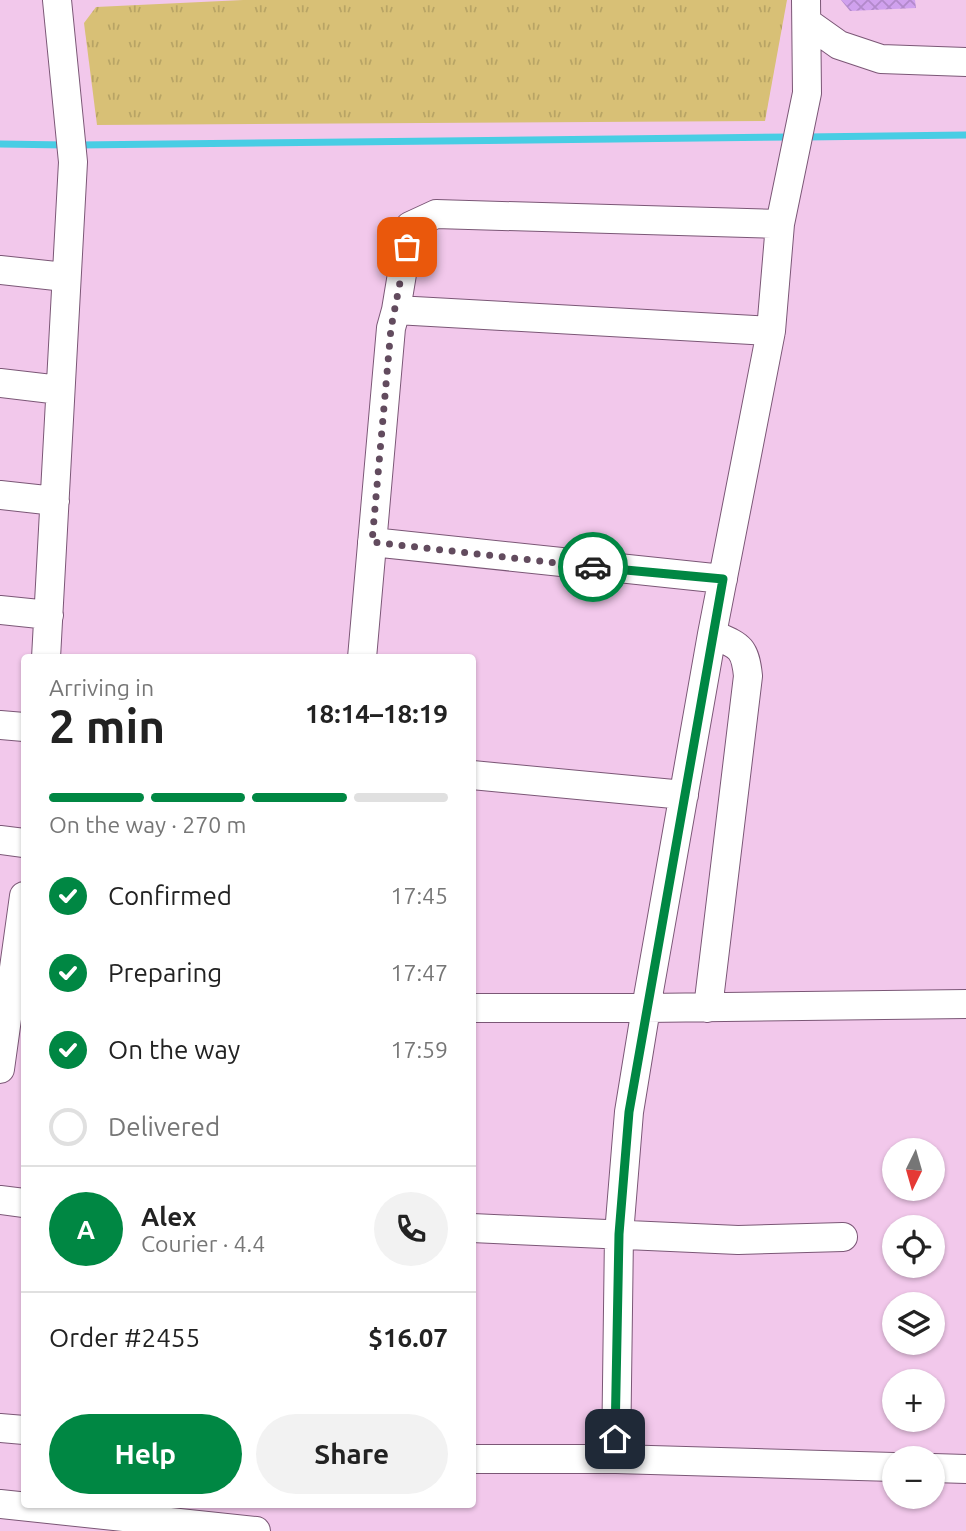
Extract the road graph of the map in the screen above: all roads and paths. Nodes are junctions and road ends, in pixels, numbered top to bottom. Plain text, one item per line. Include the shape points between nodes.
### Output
1 (57, 0) edge
2 (807, 11) edge
3 (966, 62) edge
4 (780, 224) junction
5 (0, 270) edge
6 (65, 277) junction
7 (396, 310) junction
8 (771, 331) junction
9 (0, 383) edge
10 (61, 390) junction
11 (0, 495) edge
12 (55, 501) junction
13 (372, 542) junction
14 (723, 579) junction
15 (0, 610) edge
16 (49, 615) junction
17 (712, 634) junction
18 (46, 654) edge
19 (362, 654) edge
20 (0, 725) edge
21 (21, 727) edge
22 (476, 775) edge
23 (684, 795) junction
24 (0, 840) edge
25 (21, 843) edge
26 (21, 918) edge
27 (14, 970) edge
28 (966, 1004) edge
29 (476, 1008) edge
30 (646, 1008) junction
31 (708, 1008) junction
32 (0, 1069) edge
33 (0, 1200) edge
34 (21, 1202) edge
35 (476, 1228) edge
36 (619, 1234) junction
37 (842, 1237) dead end
38 (0, 1428) edge
39 (21, 1430) edge
40 (476, 1459) edge
41 (616, 1460) junction
42 (882, 1467) edge
43 (945, 1468) edge
44 (966, 1469) edge
45 (0, 1504) edge
46 (21, 1507) edge
47 (26, 1508) edge
48 (135, 1525) edge
49 (253, 1531) edge

1 - 6 street via 73,162
2 - 3 street via 839,45 881,58
2 - 4 street via 806,101
4 - 7 street via 436,214 410,226
4 - 8 street
5 - 6 street
6 - 10 street
7 - 8 street
7 - 13 street
8 - 14 street
9 - 10 street
10 - 12 street
11 - 12 street
12 - 16 street
13 - 14 street
13 - 19 street
14 - 17 street
15 - 16 street
16 - 18 street
17 - 23 street
17 - 31 street via 746,654 748,676
20 - 21 street
22 - 23 street
23 - 30 street
24 - 25 street
26 - 27 street
27 - 32 street
28 - 31 street
29 - 30 street
30 - 31 street
30 - 36 street via 629,1112
33 - 34 street
35 - 36 street
36 - 37 street via 737,1240
36 - 41 street
38 - 39 street
40 - 41 street
41 - 42 street
43 - 44 street
45 - 46 street
47 - 48 street
48 - 49 street

